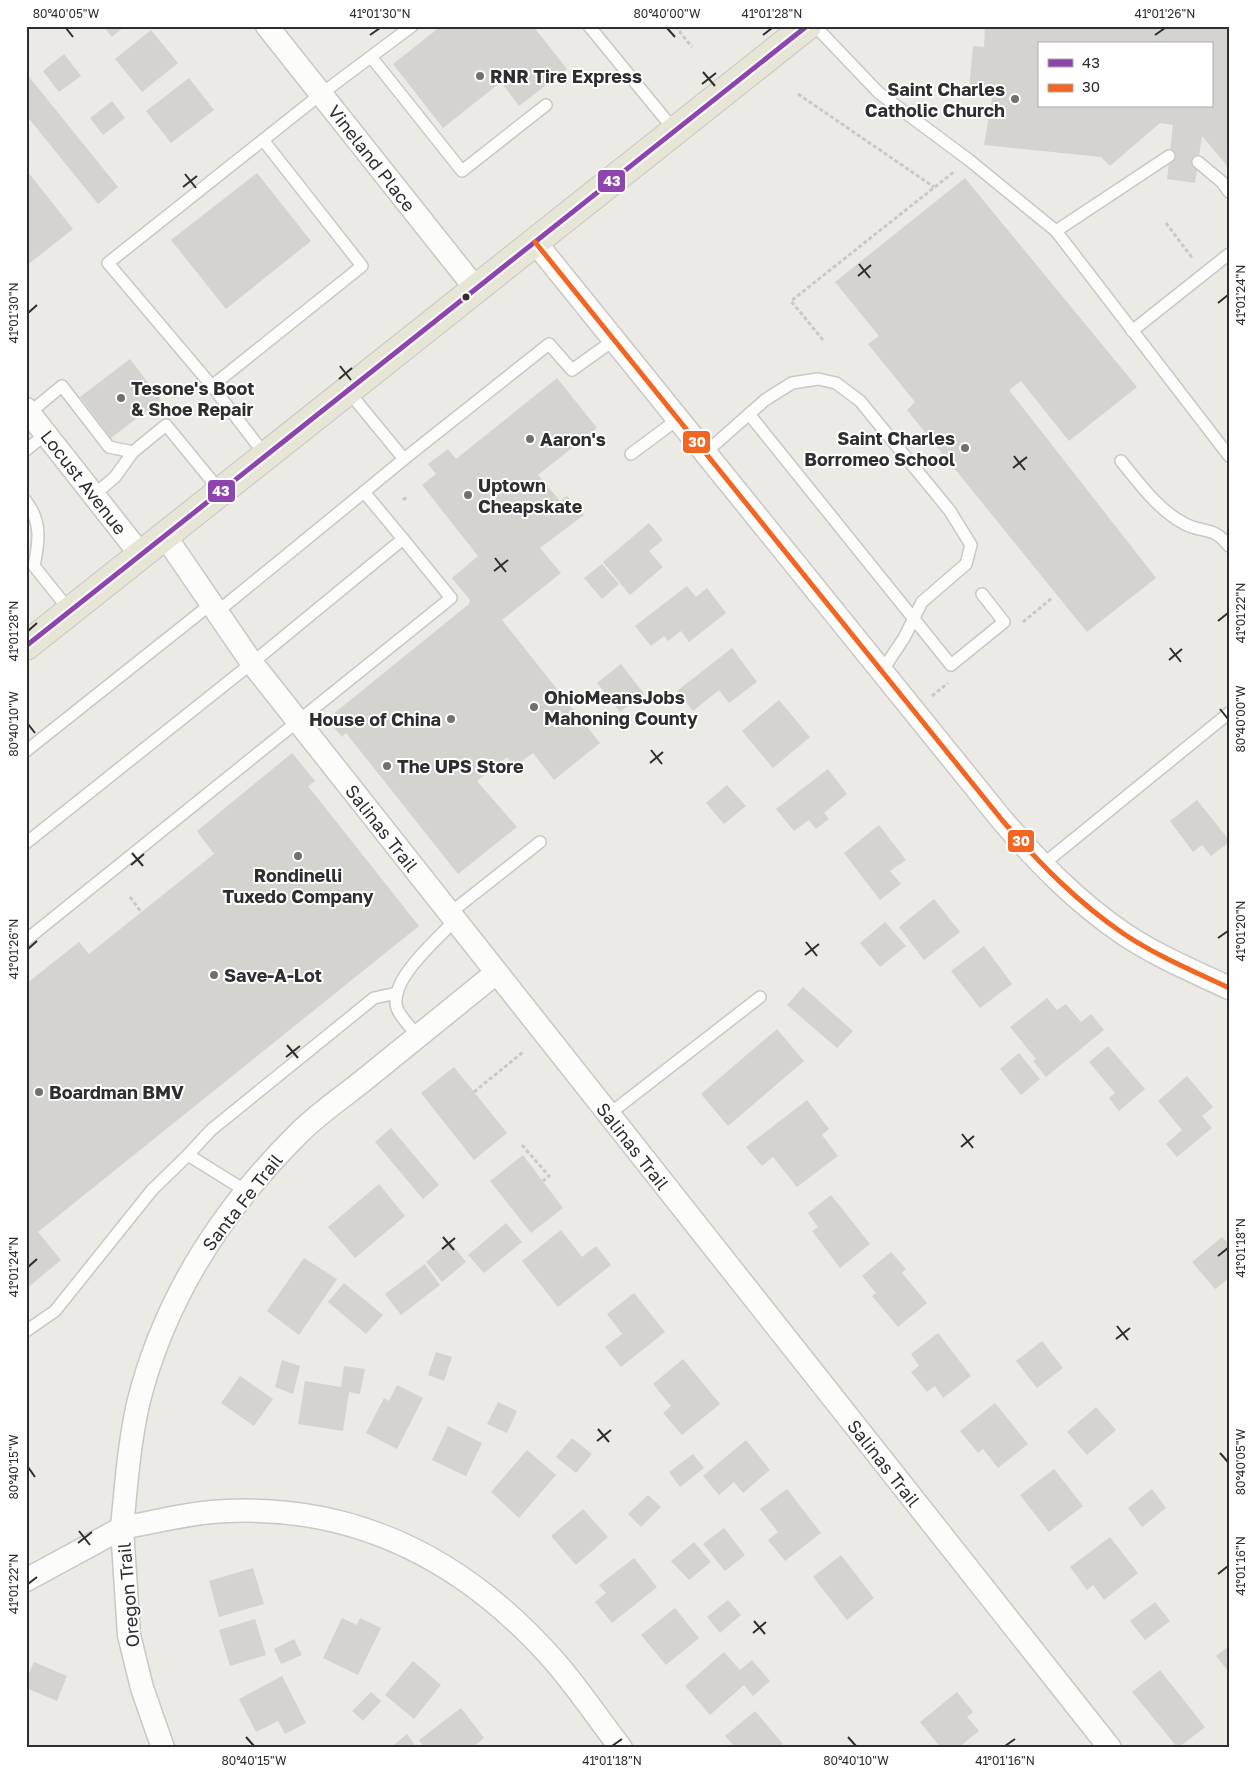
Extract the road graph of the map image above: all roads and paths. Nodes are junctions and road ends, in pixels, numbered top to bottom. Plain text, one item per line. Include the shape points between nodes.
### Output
1 (267, 26) edge
2 (412, 26) edge
3 (589, 26) edge
4 (675, 26) edge
5 (807, 26) edge
6 (815, 26) edge
7 (692, 47) dead end
8 (372, 58) junction
9 (321, 94) junction
10 (798, 94) dead end
11 (546, 106) dead end
12 (675, 131) junction
13 (263, 140) junction
14 (1169, 156) dead end
15 (969, 160) junction
16 (1198, 162) dead end
17 (934, 188) junction
18 (1229, 192) edge
19 (1166, 223) dead end
20 (1056, 232) junction
21 (535, 242) junction
22 (1229, 254) edge
23 (1205, 273) junction
24 (476, 289) junction
25 (1132, 331) junction
26 (614, 340) junction
27 (823, 340) dead end
28 (212, 386) junction
29 (348, 390) junction
30 (28, 411) edge
31 (750, 414) junction
32 (678, 419) junction
33 (46, 434) junction
34 (26, 450) edge
35 (133, 452) junction
36 (705, 453) junction
37 (631, 454) dead end
38 (266, 456) junction
39 (1229, 456) edge
40 (404, 459) junction
41 (1121, 461) dead end
42 (221, 492) junction
43 (364, 492) junction
44 (94, 495) junction
45 (408, 496) dead end
46 (403, 500) dead end
47 (26, 501) edge
48 (165, 536) junction
49 (403, 539) junction
50 (1229, 546) edge
51 (141, 555) junction
52 (982, 594) dead end
53 (214, 608) junction
54 (70, 611) junction
55 (914, 618) junction
56 (26, 646) edge
57 (252, 663) junction
58 (882, 671) junction
59 (1229, 714) edge
60 (297, 721) junction
61 (26, 751) edge
62 (26, 842) edge
63 (540, 842) dead end
64 (1041, 866) junction
65 (130, 897) dead end
66 (141, 912) dead end
67 (452, 917) junction
68 (26, 940) edge
69 (496, 973) junction
70 (1229, 988) edge
71 (397, 993) junction
72 (760, 997) dead end
73 (418, 1036) junction
74 (522, 1052) dead end
75 (474, 1092) dead end
76 (608, 1115) junction
77 (522, 1145) dead end
78 (188, 1155) junction
79 (543, 1181) dead end
80 (246, 1191) junction
81 (26, 1331) edge
82 (122, 1528) junction
83 (26, 1580) edge
84 (163, 1748) edge
85 (621, 1748) edge
86 (1110, 1748) edge

1 - 9 street, Vineland Place
2 - 8 lane
3 - 12 lane
4 - 7 path
5 - 12 main road
6 - 15 lane via 879,94
8 - 9 lane
8 - 11 lane via 462,171
9 - 13 lane
9 - 24 street, Vineland Place
10 - 17 path
12 - 21 main road
13 - 28 lane via 362,266
13 - 28 lane via 108,263
14 - 20 lane
15 - 17 path
15 - 20 lane
16 - 18 lane
17 - 27 path via 791,301
19 - 23 path
20 - 25 lane
21 - 24 main road
21 - 26 street
22 - 23 lane
23 - 25 lane
24 - 29 main road
25 - 39 lane
26 - 32 street
26 - 40 lane via 572,370 549,344
28 - 38 lane
29 - 38 main road
29 - 40 lane
30 - 33 street, Locust Avenue
30 - 35 lane via 62,386 109,448
31 - 36 lane
31 - 55 lane
31 - 55 lane via 792,383 818,379 836,383 860,401 950,511 970,545 966,564 922,602
32 - 36 street
32 - 37 lane
33 - 34 lane
33 - 44 street, Locust Avenue
35 - 42 lane via 166,424
35 - 44 lane via 115,477
36 - 58 street
38 - 42 main road
40 - 43 lane
41 - 50 lane via 1153,500 1185,524 1219,534
42 - 48 main road
43 - 49 lane
43 - 53 lane
44 - 51 street, Locust Avenue
45 - 46 path
47 - 54 lane via 40,536 34,566
48 - 51 main road
48 - 53 street, Salinas Trail
49 - 57 lane
49 - 60 lane via 451,598
51 - 54 main road
52 - 55 lane via 1004,622 951,665
53 - 57 street, Salinas Trail
53 - 61 lane
54 - 56 main road
55 - 58 lane
57 - 60 street, Salinas Trail
57 - 62 lane
58 - 64 street
59 - 64 lane
60 - 67 street, Salinas Trail
60 - 68 lane
63 - 67 lane
64 - 70 street via 1075,898 1124,934 1168,960
65 - 66 path
67 - 69 street, Salinas Trail
67 - 71 lane via 404,974
69 - 73 street, Santa Fe Trail
69 - 76 street, Salinas Trail
71 - 73 lane via 397,1008
71 - 78 lane via 374,998 211,1130
72 - 76 lane
73 - 80 street, Santa Fe Trail via 301,1131
74 - 75 path
76 - 86 street, Salinas Trail
77 - 79 path via 549,1176
78 - 80 lane
78 - 81 lane via 152,1190 55,1311
80 - 82 street, Santa Fe Trail via 196,1262 175,1301 148,1371 131,1441
82 - 83 street
82 - 84 street, Oregon Trail via 129,1636 142,1688
82 - 85 street via 224,1510 267,1510 325,1518 405,1544 445,1566 487,1596 522,1627 557,1664

